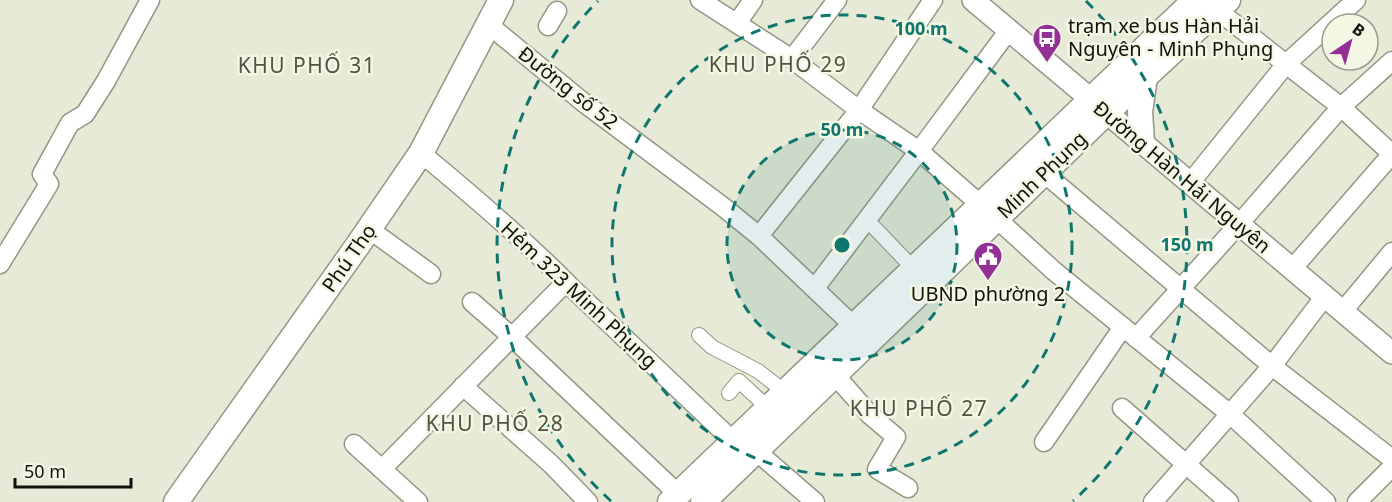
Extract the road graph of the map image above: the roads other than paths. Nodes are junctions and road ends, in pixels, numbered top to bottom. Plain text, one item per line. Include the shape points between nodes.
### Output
1 (150, 0) edge
2 (501, 0) edge
3 (700, 0) edge
4 (753, 0) edge
5 (837, 0) edge
6 (933, 0) edge
7 (973, 0) edge
8 (1195, 0) edge
9 (1356, 0) edge
10 (1217, 3) edge
11 (737, 23) junction
12 (489, 25) junction
13 (1009, 30) junction
14 (792, 59) junction
15 (1392, 61) edge
16 (1286, 64) junction
17 (1144, 77) junction
18 (1098, 107) junction
19 (1341, 107) junction
20 (859, 110) junction
21 (1142, 141) junction
22 (919, 151) junction
23 (421, 153) junction
24 (1392, 154) edge
25 (1044, 174) junction
26 (1190, 183) junction
27 (989, 212) junction
28 (867, 219) junction
29 (1239, 224) junction
30 (369, 230) junction
31 (759, 236) junction
32 (1392, 252) edge
33 (0, 264) edge
34 (914, 268) junction
35 (1292, 269) junction
36 (431, 274) dead end
37 (566, 282) junction
38 (815, 288) junction
39 (1181, 289) junction
40 (1325, 296) junction
41 (472, 302) dead end
42 (1343, 311) junction
43 (1130, 332) junction
44 (862, 334) junction
45 (699, 335) dead end
46 (512, 337) junction
47 (1392, 353) edge
48 (1272, 366) junction
49 (835, 375) junction
50 (463, 386) junction
51 (729, 393) dead end
52 (776, 400) junction
53 (1122, 408) dead end
54 (1230, 414) junction
55 (733, 441) junction
56 (1044, 442) dead end
57 (354, 444) dead end
58 (756, 450) junction
59 (1392, 459) edge
60 (1187, 464) junction
61 (1392, 467) edge
62 (382, 469) junction
63 (908, 488) dead end
64 (674, 498) edge
65 (176, 502) edge
66 (418, 502) edge
67 (588, 502) edge
68 (703, 502) edge
69 (816, 502) edge
70 (1153, 502) edge
71 (1228, 502) edge
72 (1326, 502) edge
73 (1357, 502) edge

1 - 33 street via 85,114 70,123 42,174 49,184
2 - 12 main road, Phú Thọ
3 - 11 street
4 - 11 street
5 - 14 street
6 - 20 street
7 - 13 street, Đường Hàn Hải Nguyên
8 - 18 main road, Minh Phụng
9 - 16 street
10 - 16 street
10 - 17 main road, Minh Phụng
11 - 14 street
12 - 23 main road, Phú Thọ
12 - 31 street, Đường số 52
13 - 18 street, Đường Hàn Hải Nguyên
13 - 22 street
14 - 20 street
15 - 19 street
16 - 19 street
16 - 26 street
17 - 18 main road, Minh Phụng
17 - 21 main road
18 - 21 street, Đường Hàn Hải Nguyên
18 - 25 main road, Minh Phụng
18 - 27 main road, Minh Phụng
19 - 24 street
19 - 29 street
20 - 22 street
20 - 31 street
21 - 26 street, Đường Hàn Hải Nguyên
22 - 27 street
22 - 28 street
23 - 30 main road, Phú Thọ
23 - 37 street, Hẻm 323 Minh Phụng via 473,195
24 - 35 street
25 - 27 main road, Minh Phụng
25 - 39 street
26 - 29 street, Đường Hàn Hải Nguyên
27 - 34 main road, Minh Phụng
27 - 43 street
27 - 44 main road, Minh Phụng
28 - 34 street
28 - 38 street
29 - 35 street, Đường Hàn Hải Nguyên
29 - 39 street
30 - 36 street
30 - 65 main road, Phú Thọ
31 - 38 street, Đường số 52
32 - 42 street
34 - 44 main road, Minh Phụng
35 - 40 street, Đường Hàn Hải Nguyên
37 - 46 street
37 - 55 street, Hẻm 323 Minh Phụng
38 - 44 street, Đường số 52
39 - 43 street
39 - 48 street
40 - 42 street, Đường Hàn Hải Nguyên
40 - 48 street
41 - 46 street
42 - 47 street, Đường Hàn Hải Nguyên
43 - 54 street
43 - 56 street
44 - 49 main road, Minh Phụng
44 - 52 main road, Minh Phụng
45 - 52 street via 712,347 758,371
46 - 50 street
46 - 64 street
48 - 54 street
48 - 59 street
49 - 58 main road, Minh Phụng
49 - 63 street via 870,415 896,437 877,470
50 - 62 street
50 - 67 street
51 - 52 street via 739,381
52 - 55 main road, Minh Phụng
53 - 60 street
54 - 60 street
54 - 72 street
55 - 64 main road, Minh Phụng
57 - 62 street
58 - 68 main road, Minh Phụng
58 - 69 street
60 - 70 street
60 - 71 street
61 - 73 street
62 - 66 street

